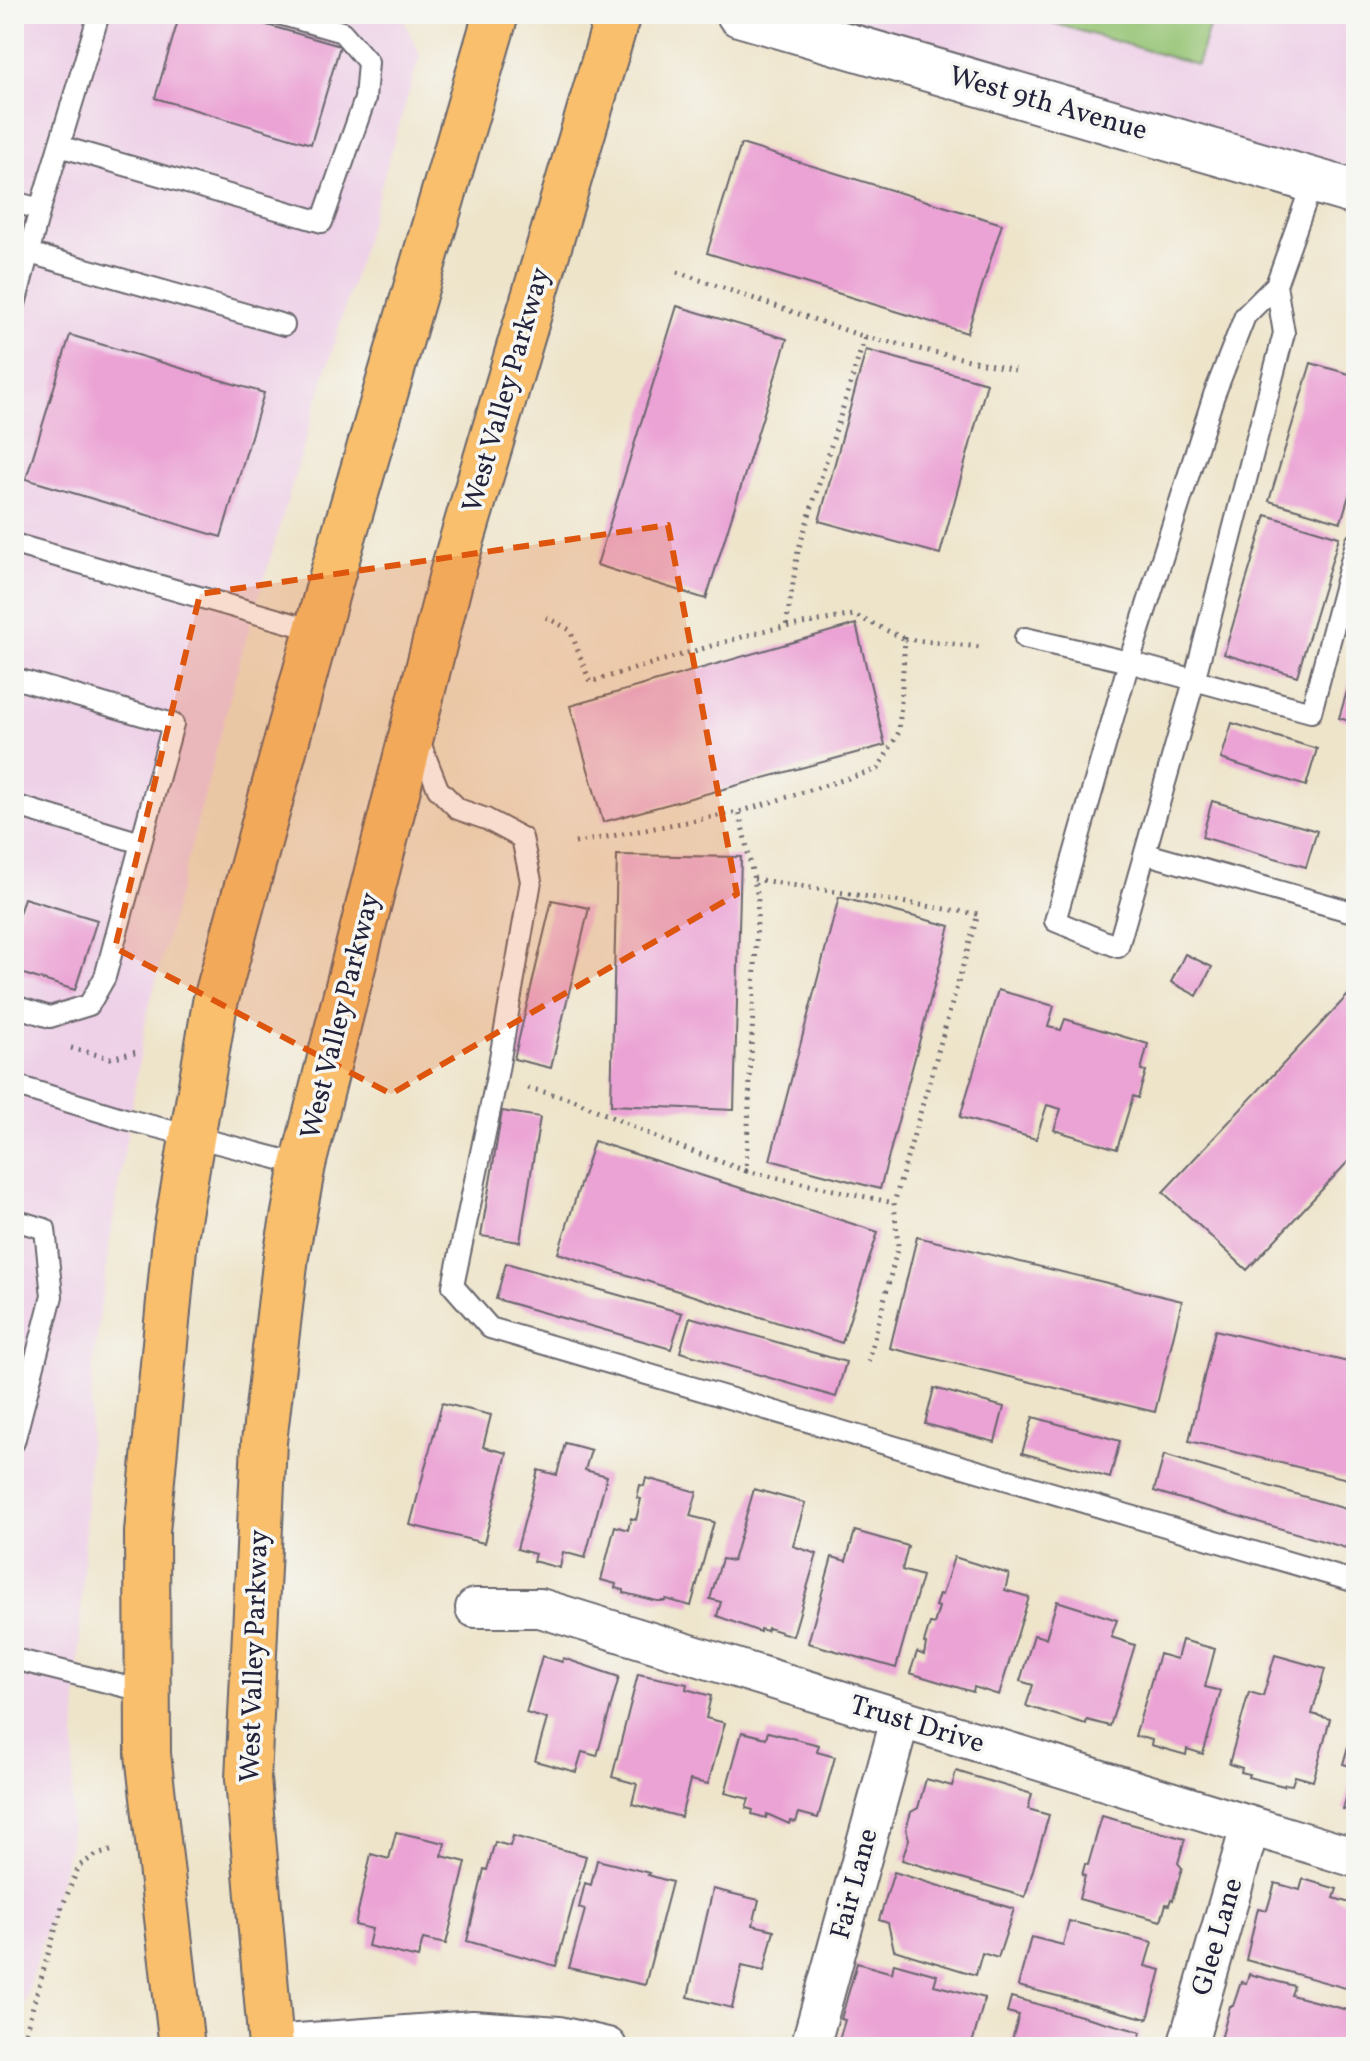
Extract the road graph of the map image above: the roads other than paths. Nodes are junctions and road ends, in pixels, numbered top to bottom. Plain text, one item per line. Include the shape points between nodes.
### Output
1 (99, 14) edge
2 (279, 14) edge
3 (496, 14) edge
4 (618, 14) edge
5 (739, 14) edge
6 (59, 146) junction
7 (1313, 181) junction
8 (1356, 193) edge
9 (14, 202) edge
10 (40, 209) junction
11 (29, 253) junction
12 (1276, 285) junction
13 (14, 308) edge
14 (284, 325) dead end
15 (1356, 543) edge
16 (14, 544) edge
17 (318, 631) junction
18 (1025, 638) dead end
19 (1129, 662) junction
20 (14, 678) edge
21 (1194, 681) junction
22 (415, 730) junction
23 (14, 805) edge
24 (141, 843) junction
25 (1147, 854) junction
26 (1356, 913) edge
27 (14, 1006) edge
28 (14, 1085) edge
29 (192, 1136) junction
30 (303, 1165) junction
31 (14, 1220) edge
32 (14, 1442) edge
33 (1356, 1582) edge
34 (475, 1608) dead end
35 (14, 1659) edge
36 (147, 1692) junction
37 (900, 1720) junction
38 (1250, 1827) junction
39 (1356, 1858) edge
40 (271, 2046) edge
41 (182, 2047) edge
42 (607, 2047) edge
43 (810, 2047) edge
44 (1187, 2047) edge

1 - 6 lane
2 - 6 lane via 342,32 368,62 365,99 322,222
3 - 17 main road
4 - 22 main road, West Valley Parkway via 453,570
5 - 7 street, West 9th Avenue
6 - 10 lane
7 - 8 street, West 9th Avenue
7 - 12 lane
9 - 10 lane
10 - 11 lane
11 - 13 lane
11 - 14 lane
12 - 19 lane via 1245,316 1214,395
12 - 21 lane via 1284,333
15 - 21 lane via 1311,712
16 - 17 lane
17 - 29 main road via 215,1003
18 - 19 lane
19 - 21 lane
19 - 25 lane via 1055,921 1118,947
20 - 24 lane via 173,724
21 - 25 lane
22 - 30 main road, West Valley Parkway
22 - 33 lane via 438,789 458,809 522,838 531,881 453,1286 490,1328
23 - 24 lane
24 - 27 lane via 105,977 89,1005 50,1017
25 - 26 lane
28 - 29 lane
29 - 30 lane
29 - 36 main road via 175,1238 147,1532
30 - 40 main road, West Valley Parkway via 286,1256 264,1442 248,1779
31 - 32 lane via 45,1229 52,1296
34 - 37 street, Trust Drive via 540,1608
35 - 36 lane
36 - 41 main road via 148,1754
37 - 38 street, Trust Drive
37 - 43 street, Fair Lane
38 - 39 street, Trust Drive
38 - 44 street, Glee Lane
40 - 42 street via 473,2030 559,2036

